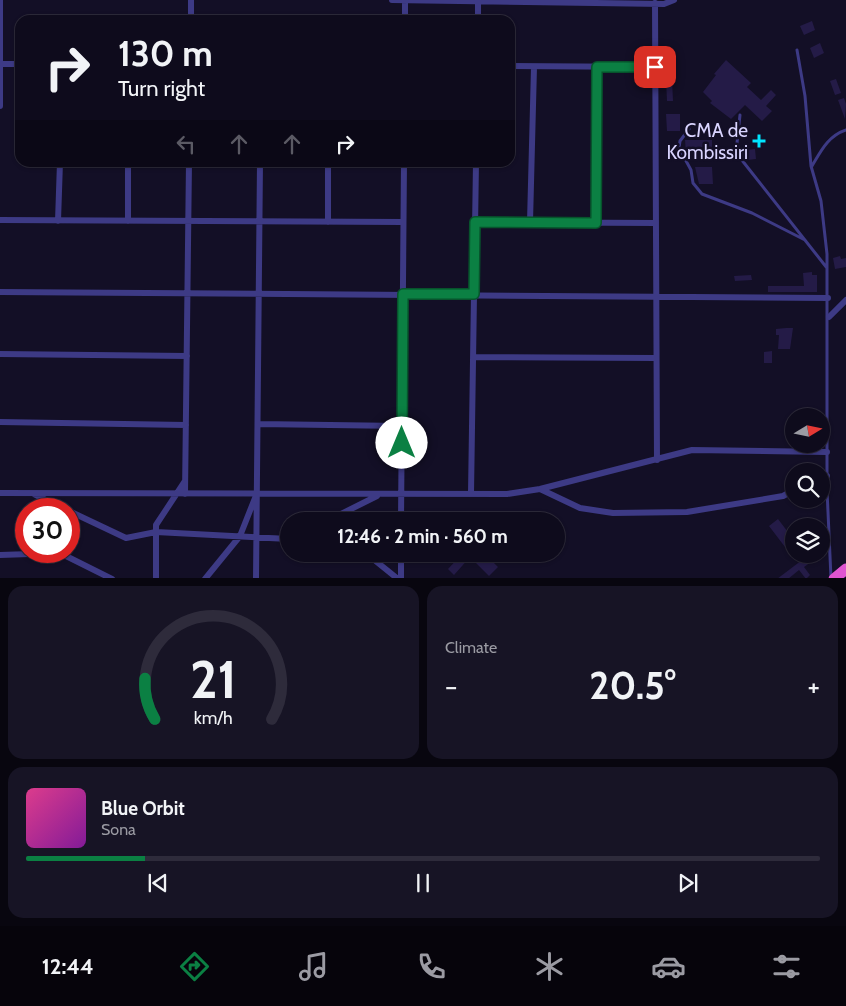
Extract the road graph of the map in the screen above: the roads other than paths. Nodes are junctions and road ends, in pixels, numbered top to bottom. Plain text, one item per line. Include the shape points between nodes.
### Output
1 (0, 0) edge
2 (191, 0) edge
3 (392, 0) edge
4 (405, 0) edge
5 (674, 0) edge
6 (478, 1) edge
7 (498, 1) edge
8 (654, 4) junction
9 (191, 15) edge
10 (405, 15) edge
11 (478, 15) edge
12 (797, 50) dead end
13 (0, 64) edge
14 (15, 64) edge
15 (515, 66) edge
16 (534, 67) junction
17 (597, 67) junction
18 (655, 67) junction
19 (0, 106) edge
20 (740, 115) dead end
21 (688, 129) dead end
22 (846, 130) edge
23 (811, 166) junction
24 (60, 167) edge
25 (128, 167) edge
26 (189, 167) edge
27 (260, 167) edge
28 (328, 167) edge
29 (404, 167) edge
30 (476, 167) edge
31 (0, 220) edge
32 (58, 220) junction
33 (128, 221) junction
34 (188, 221) junction
35 (259, 222) junction
36 (328, 222) junction
37 (403, 222) junction
38 (475, 222) junction
39 (530, 222) junction
40 (596, 223) junction
41 (656, 223) junction
42 (805, 240) junction
43 (828, 268) junction
44 (0, 292) edge
45 (188, 293) junction
46 (259, 293) junction
47 (403, 294) junction
48 (474, 294) junction
49 (656, 296) junction
50 (828, 298) junction
51 (846, 300) edge
52 (829, 317) junction
53 (0, 354) edge
54 (187, 356) junction
55 (473, 357) junction
56 (656, 358) junction
57 (828, 408) edge
58 (0, 422) edge
59 (258, 424) junction
60 (186, 425) junction
61 (402, 426) junction
62 (785, 451) edge
63 (657, 460) junction
64 (185, 480) junction
65 (540, 489) junction
66 (0, 494) edge
67 (33, 494) junction
68 (177, 494) junction
69 (185, 494) junction
70 (257, 494) junction
71 (380, 494) junction
72 (401, 494) junction
73 (471, 494) junction
74 (785, 495) edge
75 (41, 498) edge
76 (827, 508) edge
77 (345, 512) edge
78 (401, 512) edge
79 (80, 516) edge
80 (156, 532) junction
81 (240, 536) junction
82 (257, 537) junction
83 (280, 538) edge
84 (0, 555) edge
85 (378, 562) edge
86 (400, 562) edge
87 (846, 569) edge
88 (112, 578) edge
89 (156, 578) edge
90 (205, 578) edge
91 (256, 578) edge
92 (399, 578) edge
93 (832, 578) edge

1 - 13 street
2 - 9 street
3 - 4 street
4 - 6 street
4 - 10 street
5 - 8 street
6 - 7 street
6 - 11 street
7 - 8 street
8 - 18 street
12 - 23 lane
13 - 14 street
13 - 19 street
15 - 16 street
16 - 17 street
16 - 39 street
17 - 18 street
17 - 40 street
18 - 41 street
20 - 42 lane via 737,142 741,159
21 - 42 lane via 679,148 691,170 693,183 702,194 752,213
22 - 23 lane via 828,140
23 - 43 lane via 821,201
24 - 32 street
25 - 33 street
26 - 34 street
27 - 35 street
28 - 36 street
29 - 37 street
30 - 38 street
31 - 32 street
32 - 33 street
33 - 34 street
34 - 35 street
34 - 45 street
35 - 36 street
35 - 46 street
36 - 37 street
37 - 47 street
38 - 39 street
38 - 48 street
39 - 40 street
40 - 41 street
41 - 49 street
42 - 43 lane
43 - 50 lane
44 - 45 street
45 - 46 street
45 - 54 street
46 - 47 street
46 - 59 street
47 - 48 street
47 - 61 street
48 - 49 street
48 - 55 street
49 - 50 street
49 - 56 street
50 - 52 lane
51 - 52 street
52 - 57 lane
53 - 54 street
54 - 60 street
55 - 56 street
55 - 73 street
56 - 63 street
58 - 60 street
59 - 61 street
59 - 70 street
60 - 64 street
61 - 72 street
62 - 63 street via 708,448
63 - 65 street
64 - 68 street
64 - 69 street
65 - 73 street via 507,494
65 - 74 street via 580,508 612,514 687,512
66 - 67 street
67 - 68 street
67 - 75 street
68 - 69 street
68 - 80 street via 156,525
69 - 70 street
70 - 71 street
70 - 81 street
70 - 82 street
71 - 72 street
71 - 77 street
72 - 73 street
72 - 78 street
76 - 93 lane
79 - 80 street via 126,538
80 - 81 street
80 - 89 street
81 - 82 street
81 - 90 street
82 - 83 street
82 - 91 street
84 - 88 street via 60,553
85 - 92 street
86 - 92 street
87 - 93 highway

